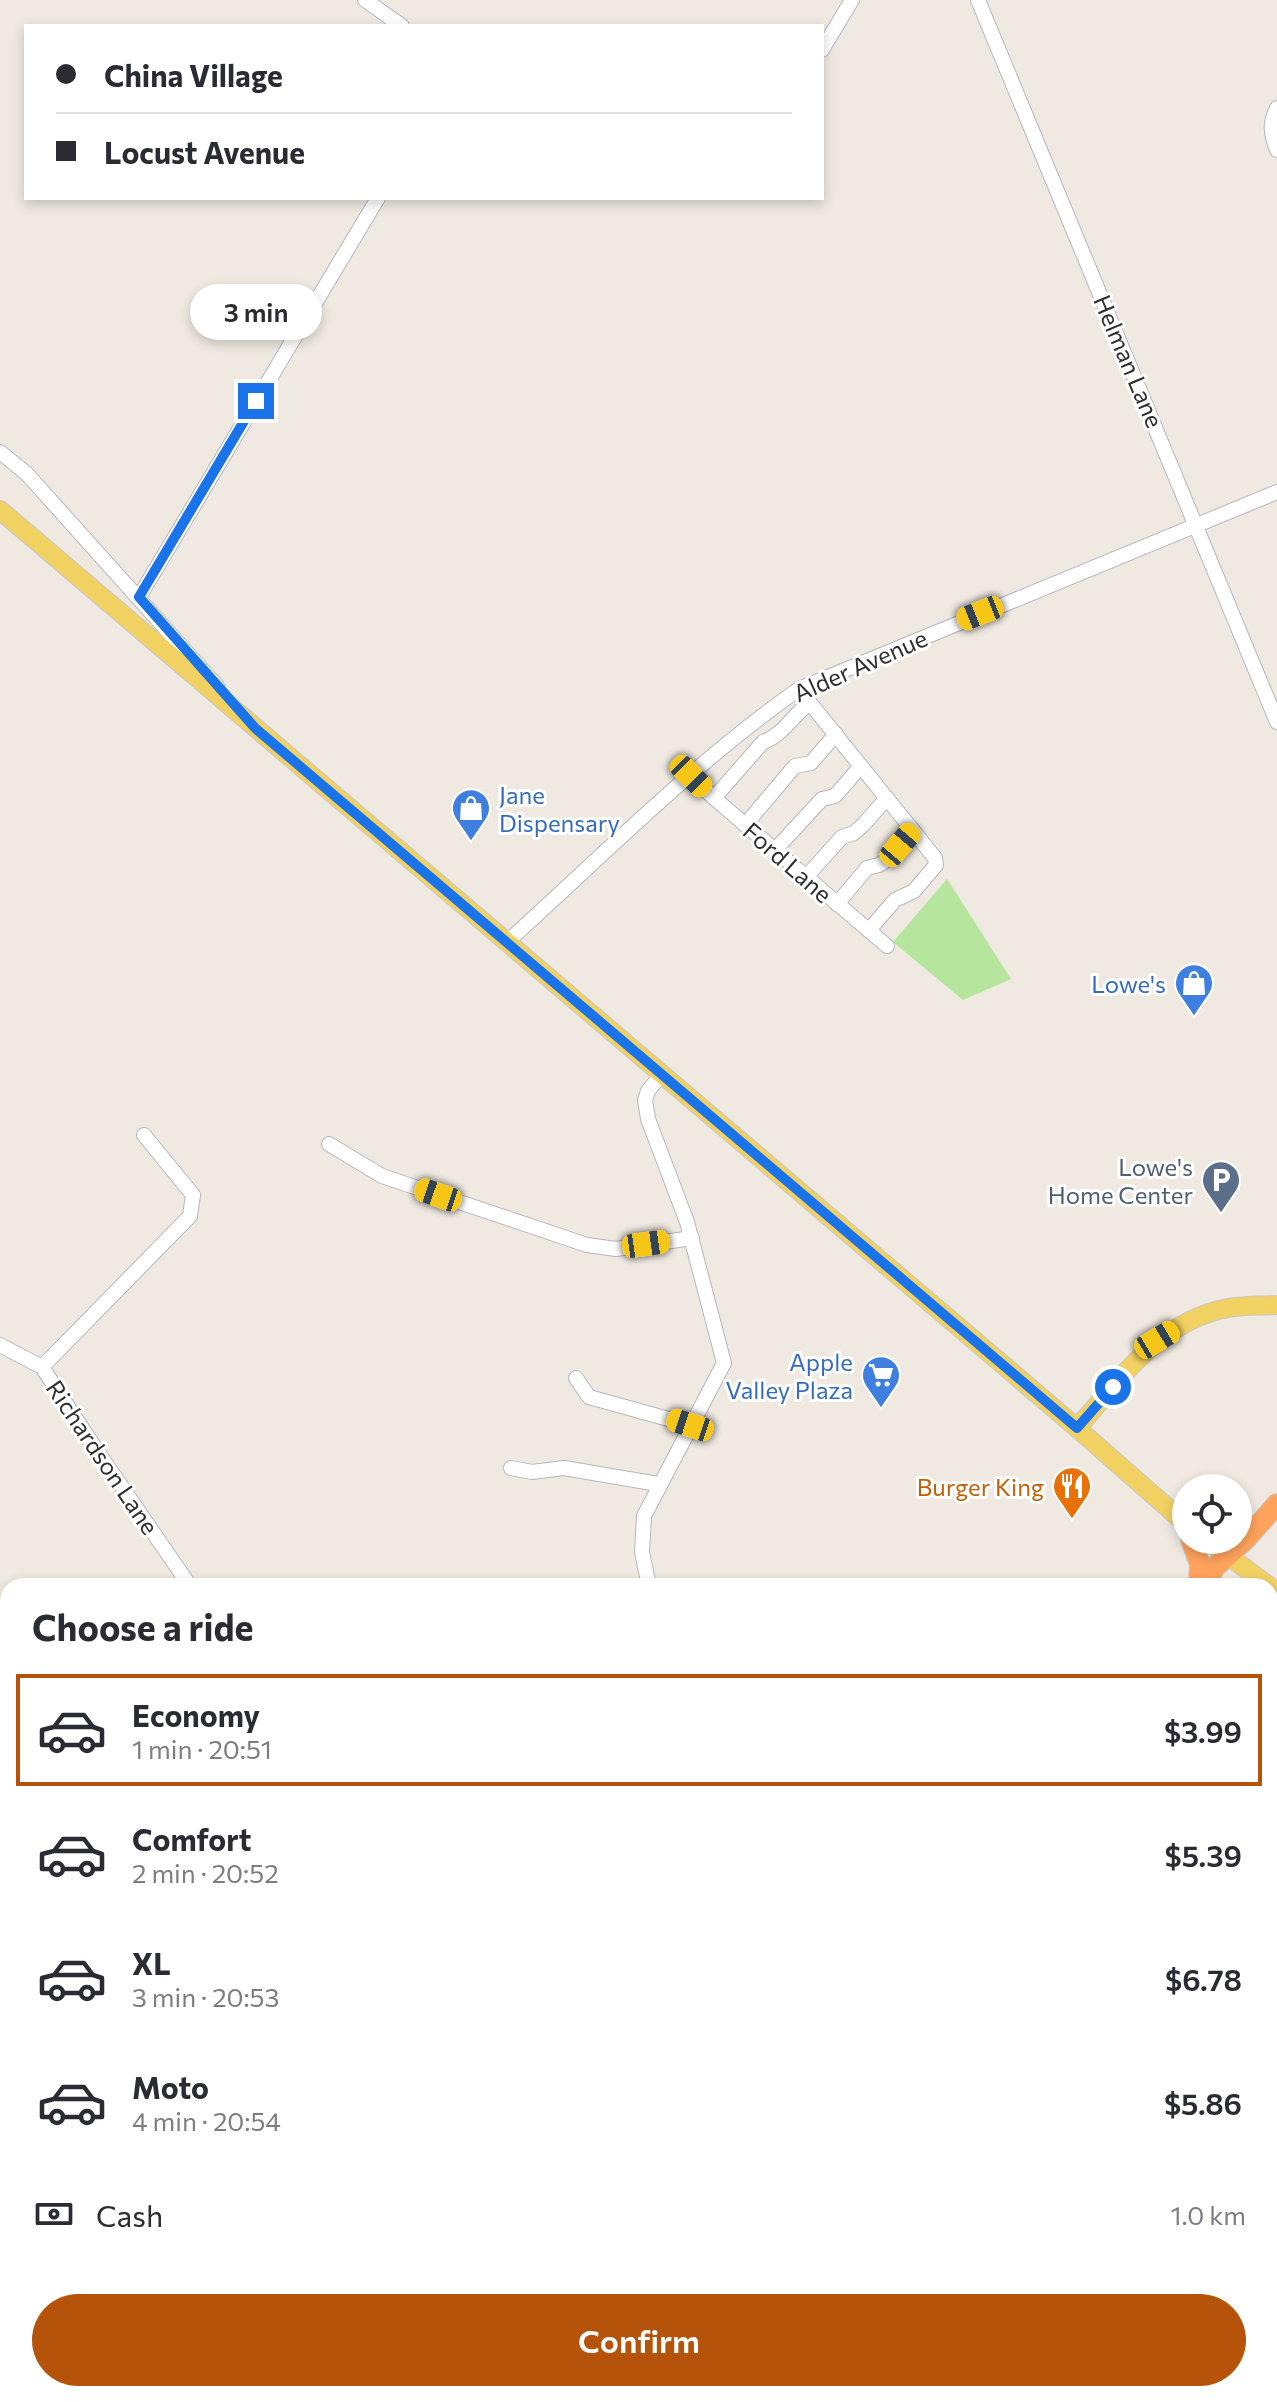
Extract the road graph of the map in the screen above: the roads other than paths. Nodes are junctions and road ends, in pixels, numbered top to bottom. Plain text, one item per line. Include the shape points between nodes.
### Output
1 (365, 0) edge
2 (852, 0) edge
3 (978, 0) edge
4 (399, 24) edge
5 (824, 47) edge
6 (1277, 108) edge
7 (1277, 150) edge
8 (377, 200) edge
9 (0, 452) edge
10 (1277, 492) edge
11 (0, 510) edge
12 (1197, 525) junction
13 (139, 597) junction
14 (1277, 722) edge
15 (255, 728) junction
16 (836, 734) junction
17 (861, 766) junction
18 (691, 776) junction
19 (714, 798) junction
20 (887, 798) junction
21 (745, 825) junction
22 (913, 830) junction
23 (775, 850) junction
24 (806, 877) junction
25 (837, 904) junction
26 (869, 930) junction
27 (507, 942) junction
28 (887, 946) dead end
29 (662, 1074) junction
30 (144, 1135) dead end
31 (329, 1144) dead end
32 (692, 1238) junction
33 (1277, 1305) edge
34 (0, 1345) edge
35 (42, 1367) junction
36 (576, 1378) dead end
37 (690, 1425) junction
38 (1077, 1428) junction
39 (511, 1468) dead end
40 (658, 1484) junction
41 (1277, 1504) edge
42 (1172, 1514) edge
43 (1196, 1554) edge
44 (1228, 1555) junction
45 (184, 1578) edge
46 (647, 1578) edge
47 (1201, 1578) edge
48 (1207, 1578) edge
49 (1257, 1578) edge

1 - 4 street
2 - 5 street
3 - 12 street, Helman Lane
6 - 7 street via 1271,130
8 - 13 street
9 - 13 street via 27,474
10 - 12 street, Alder Avenue
11 - 15 main road
12 - 14 street, Helman Lane
12 - 18 street, Alder Avenue via 799,689
13 - 15 street
15 - 27 main road
16 - 17 street
16 - 19 street via 810,703 763,742
16 - 21 street via 811,763 795,766
17 - 20 street
17 - 23 street
18 - 19 street, Ford Lane
18 - 27 street, Alder Avenue
19 - 21 street, Ford Lane
20 - 22 street
20 - 24 street
21 - 23 street, Ford Lane
22 - 25 street via 888,859 867,868
22 - 26 street via 936,865
23 - 24 street, Ford Lane
24 - 25 street, Ford Lane
25 - 26 street, Ford Lane
26 - 28 street, Ford Lane
27 - 29 main road
29 - 32 street via 645,1100 648,1119
29 - 38 main road
30 - 35 street via 193,1195 190,1216
31 - 32 street via 382,1176 587,1245 616,1249
32 - 37 street via 724,1363
33 - 38 main road via 1228,1308 1191,1319 1157,1340
34 - 35 street, Richardson Lane
35 - 45 street, Richardson Lane
36 - 37 street via 589,1397
37 - 40 street
38 - 42 main road
39 - 40 street via 564,1468
40 - 46 street via 642,1533
41 - 44 highway
43 - 47 highway
44 - 48 highway
44 - 49 main road

